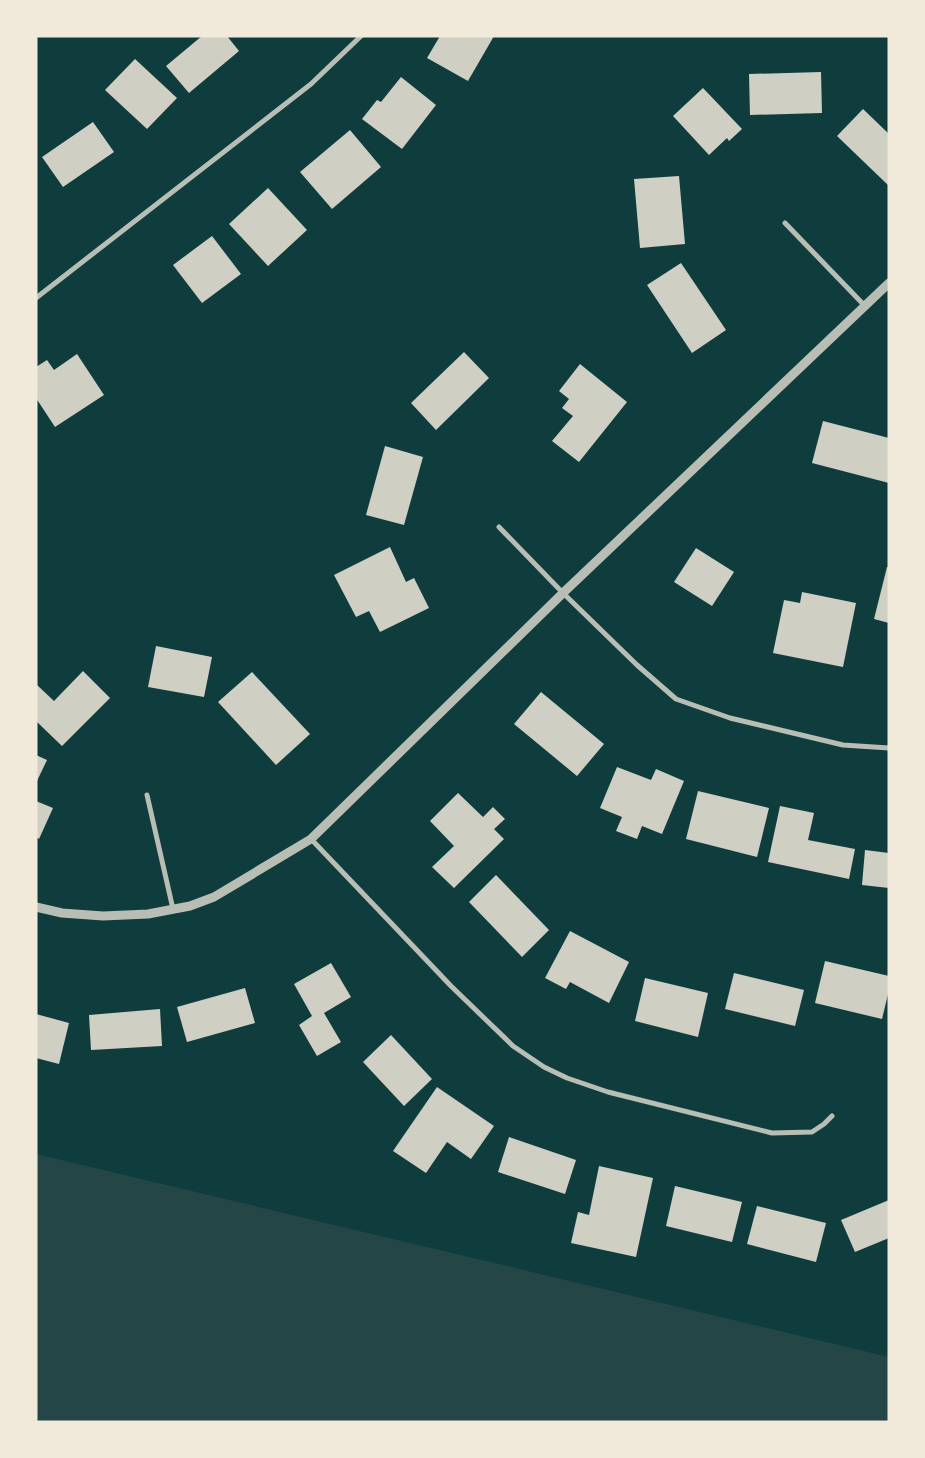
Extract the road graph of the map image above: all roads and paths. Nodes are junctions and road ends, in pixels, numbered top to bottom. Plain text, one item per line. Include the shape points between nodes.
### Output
1 (361, 36) edge
2 (785, 223) dead end
3 (889, 283) edge
4 (36, 298) edge
5 (865, 306) junction
6 (500, 526) dead end
7 (563, 594) junction
8 (889, 748) edge
9 (147, 795) dead end
10 (311, 839) junction
11 (36, 907) edge
12 (173, 909) junction
13 (832, 1116) dead end

1 - 4 street via 311,84
2 - 5 street
3 - 5 street
5 - 7 street
6 - 7 street
7 - 8 street via 676,699 730,718 843,745
7 - 10 street
9 - 12 street
10 - 12 street via 214,898
10 - 13 street via 451,986 513,1046 544,1068 608,1092 772,1133 812,1132
11 - 12 street via 103,916

